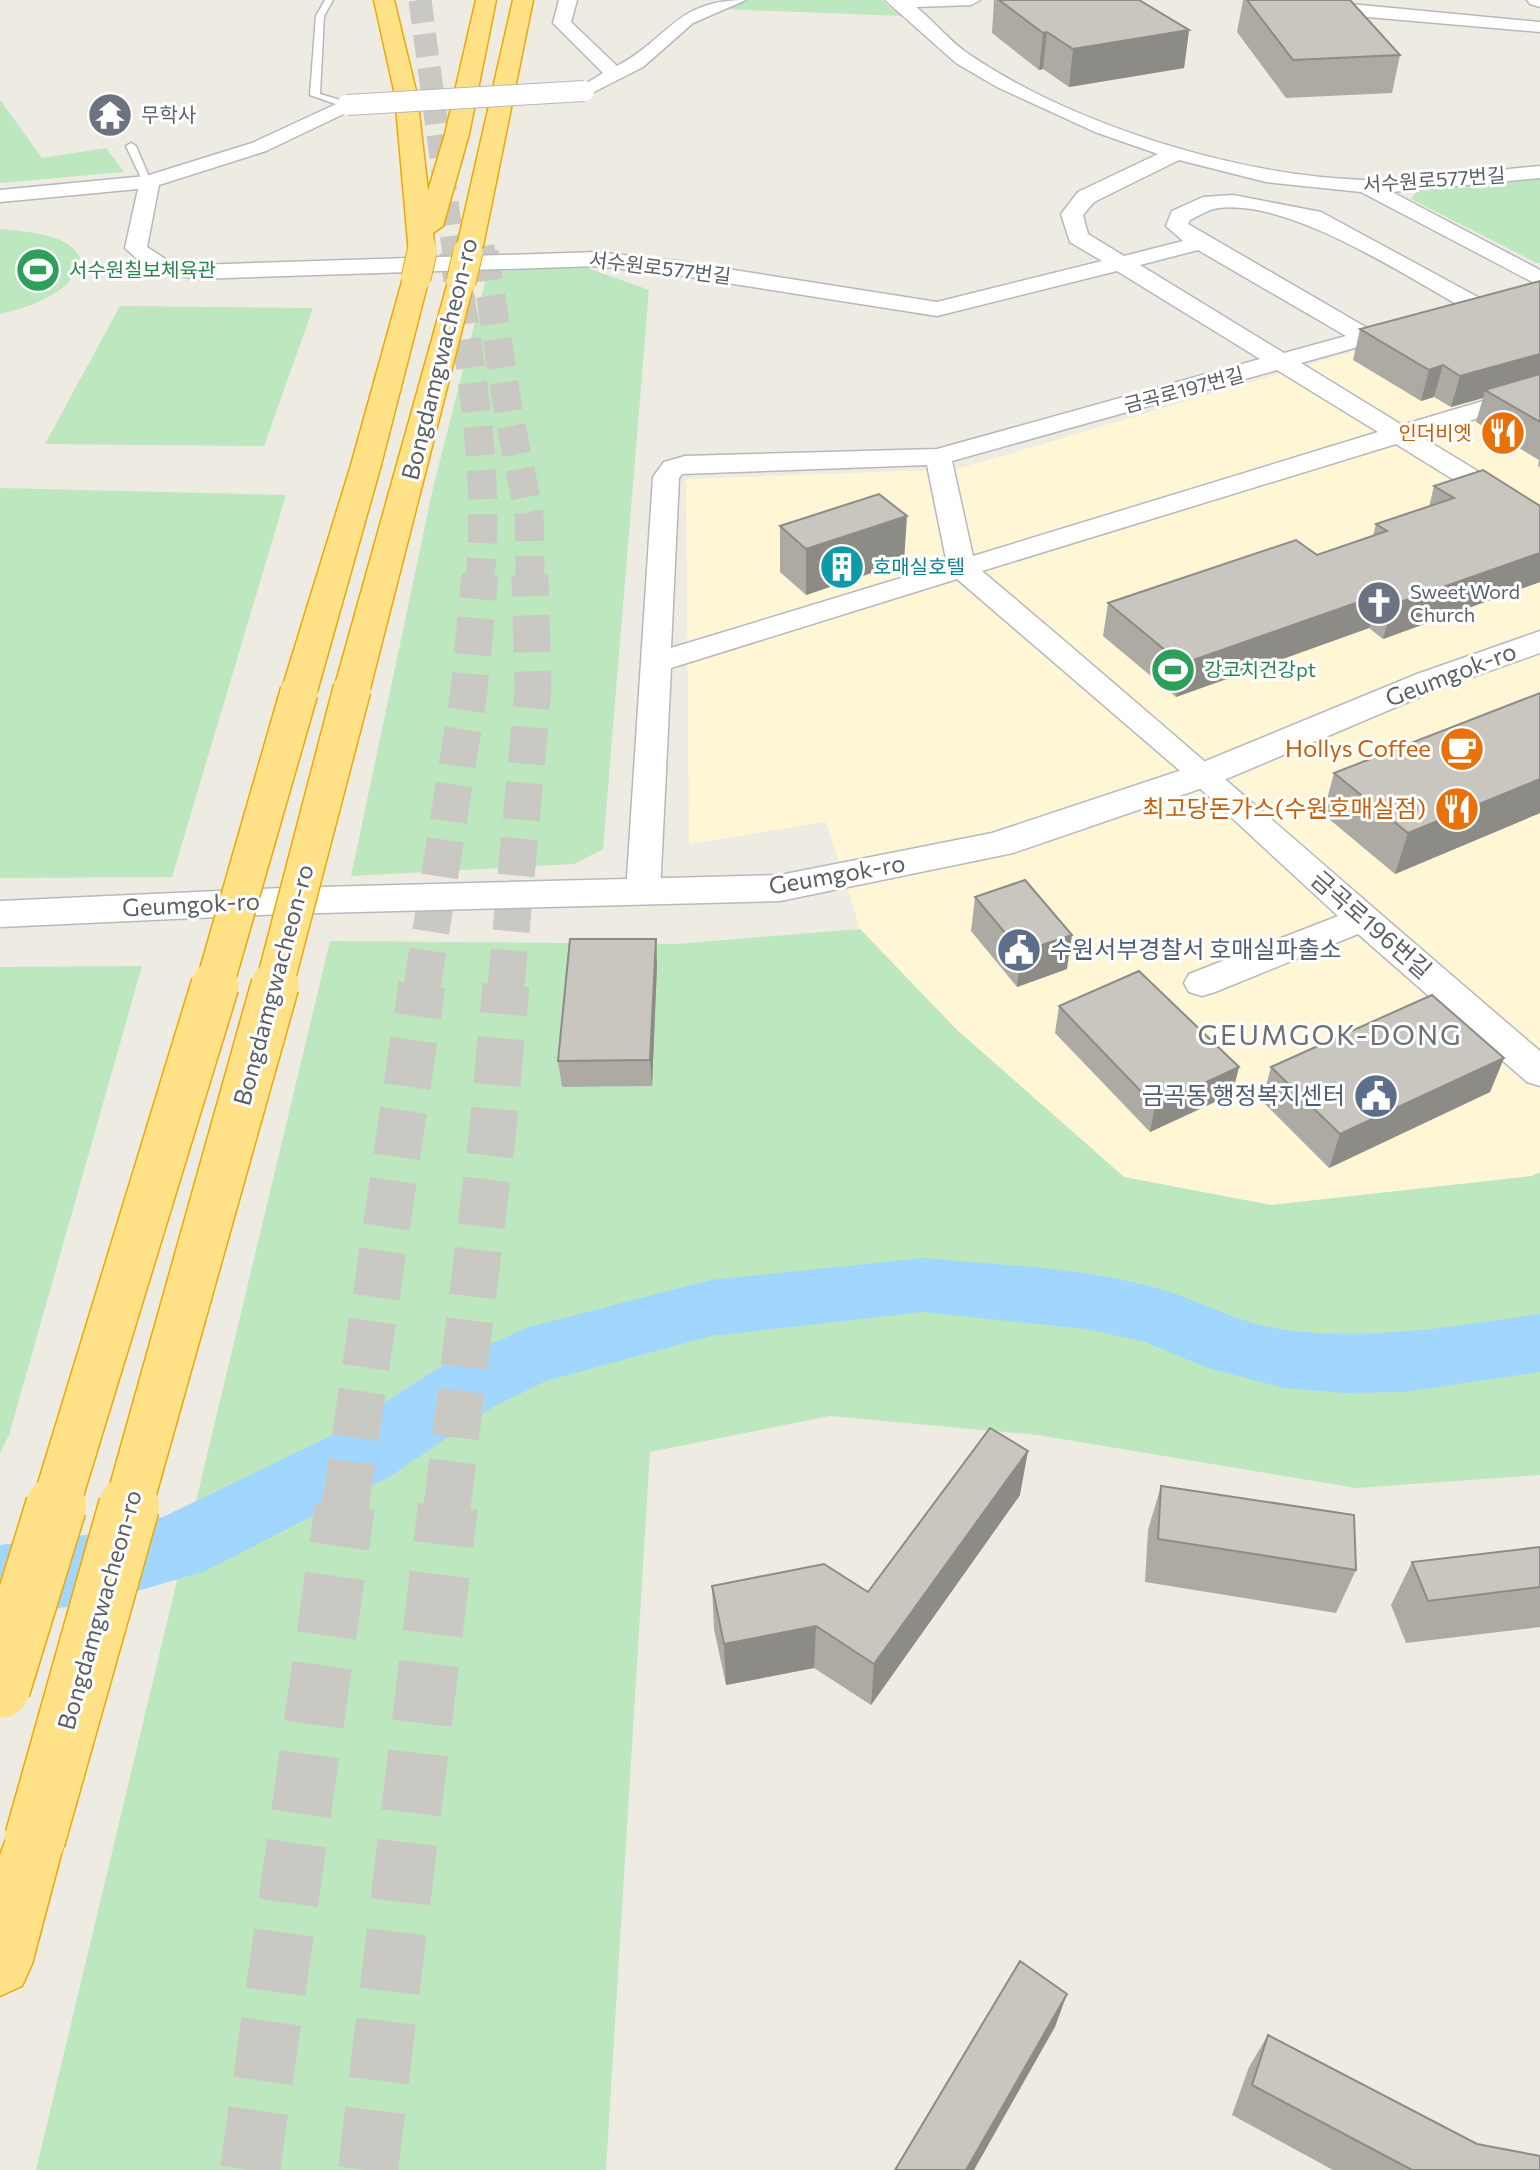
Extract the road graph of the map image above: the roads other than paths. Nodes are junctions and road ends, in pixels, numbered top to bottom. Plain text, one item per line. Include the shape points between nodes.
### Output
1 (329, 0) edge
2 (384, 0) edge
3 (486, 0) edge
4 (523, 0) edge
5 (568, 0) edge
6 (737, 0) edge
7 (971, 0) edge
8 (1272, 0) edge
9 (896, 1) edge
10 (1540, 27) edge
11 (615, 74) junction
12 (347, 105) junction
13 (131, 146) dead end
14 (1177, 153) junction
15 (1540, 172) edge
16 (148, 182) junction
17 (1365, 186) junction
18 (0, 196) edge
19 (1201, 243) junction
20 (420, 259) junction
21 (1119, 262) junction
22 (1540, 279) edge
23 (1540, 287) edge
24 (1477, 306) junction
25 (1367, 338) junction
26 (1284, 363) junction
27 (1540, 391) edge
28 (1402, 435) junction
29 (938, 457) junction
30 (1540, 521) edge
31 (962, 569) junction
32 (1540, 641) edge
33 (654, 663) junction
34 (1204, 775) junction
35 (643, 893) junction
36 (0, 914) edge
37 (1363, 919) junction
38 (1202, 983) dead end
39 (1540, 1072) edge
40 (0, 1688) edge
41 (0, 1964) edge

1 - 12 lane via 320,16 315,95
2 - 20 highway via 406,95
3 - 20 highway, Bongdamgwacheon-ro via 457,134
4 - 41 highway, Bongdamgwacheon-ro, bridge via 461,282 285,949
5 - 11 street via 562,23
6 - 11 street via 687,19 636,63
7 - 9 street
8 - 10 street
9 - 14 street, 서수원로577번길 via 962,58 1042,102
11 - 12 street, bridge via 584,91
12 - 16 street via 259,147
13 - 16 lane
14 - 17 street, 서수원로577번길 via 1290,180
14 - 21 street via 1086,197 1072,214 1078,237
15 - 17 street, 서수원로577번길
16 - 18 street
16 - 21 street, 서수원로577번길 via 136,248 162,268 196,272 597,259 937,309
17 - 22 street
19 - 21 street, 서수원로577번길
19 - 24 street via 1177,226 1180,216 1211,202 1233,201 1313,217
19 - 25 street
20 - 40 highway, Bongdamgwacheon-ro, bridge via 227,945
21 - 26 street
23 - 24 street, 금곡로197번길
24 - 25 street, 금곡로197번길
25 - 26 street, 금곡로197번길
26 - 28 street
26 - 29 street, 금곡로197번길
27 - 28 street
28 - 30 street
28 - 31 street
29 - 31 street
29 - 33 street, 금곡로197번길 via 673,468 666,477
31 - 33 street
31 - 34 street
32 - 34 main road, Geumgok-ro
33 - 35 street, 금곡로197번길
34 - 35 main road, Geumgok-ro via 999,844 780,888
34 - 37 street, 금곡로196번길
35 - 36 main road, Geumgok-ro
37 - 38 street
37 - 39 street, 금곡로196번길

